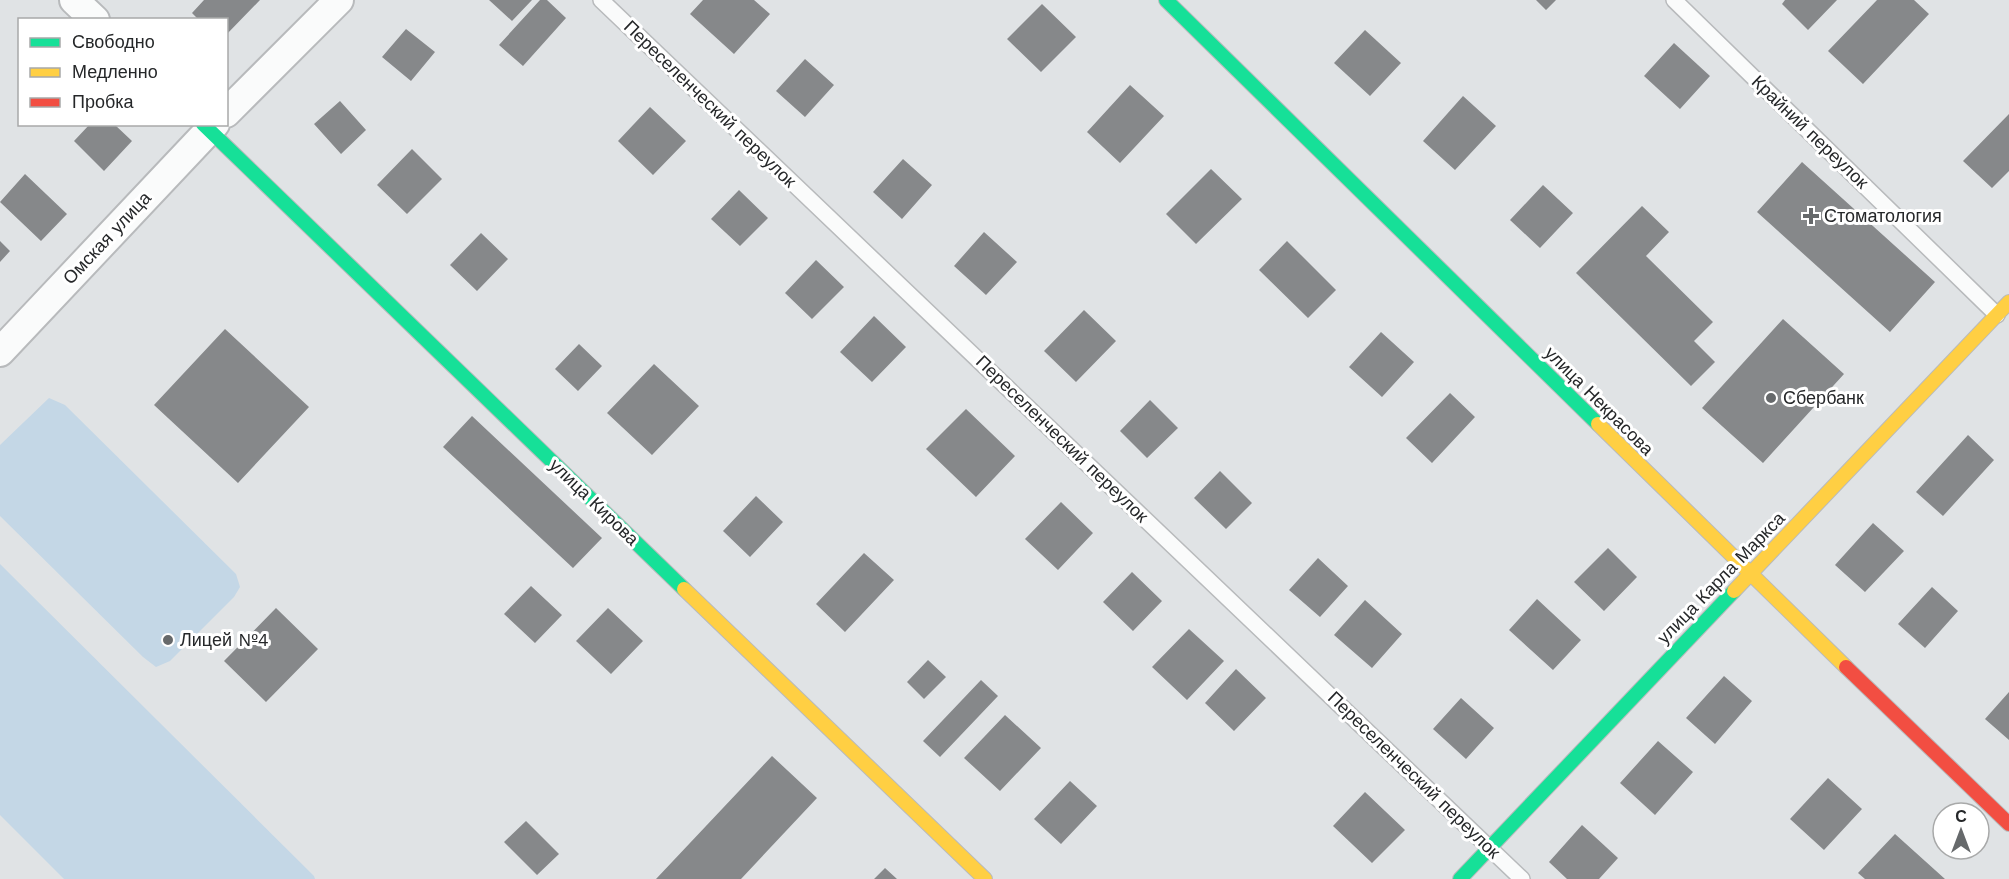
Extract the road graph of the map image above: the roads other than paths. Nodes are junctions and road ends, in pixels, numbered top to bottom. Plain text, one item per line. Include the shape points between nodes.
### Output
1 (74, 0) edge
2 (339, 0) edge
3 (601, 0) edge
4 (1166, 0) edge
5 (1674, 0) edge
6 (93, 18) edge
7 (228, 108) edge
8 (210, 126) edge
9 (216, 126) edge
10 (2009, 302) edge
11 (1997, 315) junction
12 (0, 352) edge
13 (1750, 574) junction
14 (2009, 824) edge
15 (1490, 847) junction
16 (986, 879) edge
17 (1460, 879) edge
18 (1522, 879) edge

1 - 6 street
2 - 7 street, Омская улица
3 - 15 lane, Переселенческий переулок
4 - 13 street, улица Некрасова
5 - 11 lane, Крайний переулок
8 - 12 street, Омская улица
9 - 16 street, улица Кирова
10 - 11 street, улица Карла Маркса
11 - 13 street, улица Карла Маркса
13 - 14 street, улица Некрасова
13 - 15 street, улица Карла Маркса
15 - 17 street, улица Карла Маркса
15 - 18 lane, Переселенческий переулок

